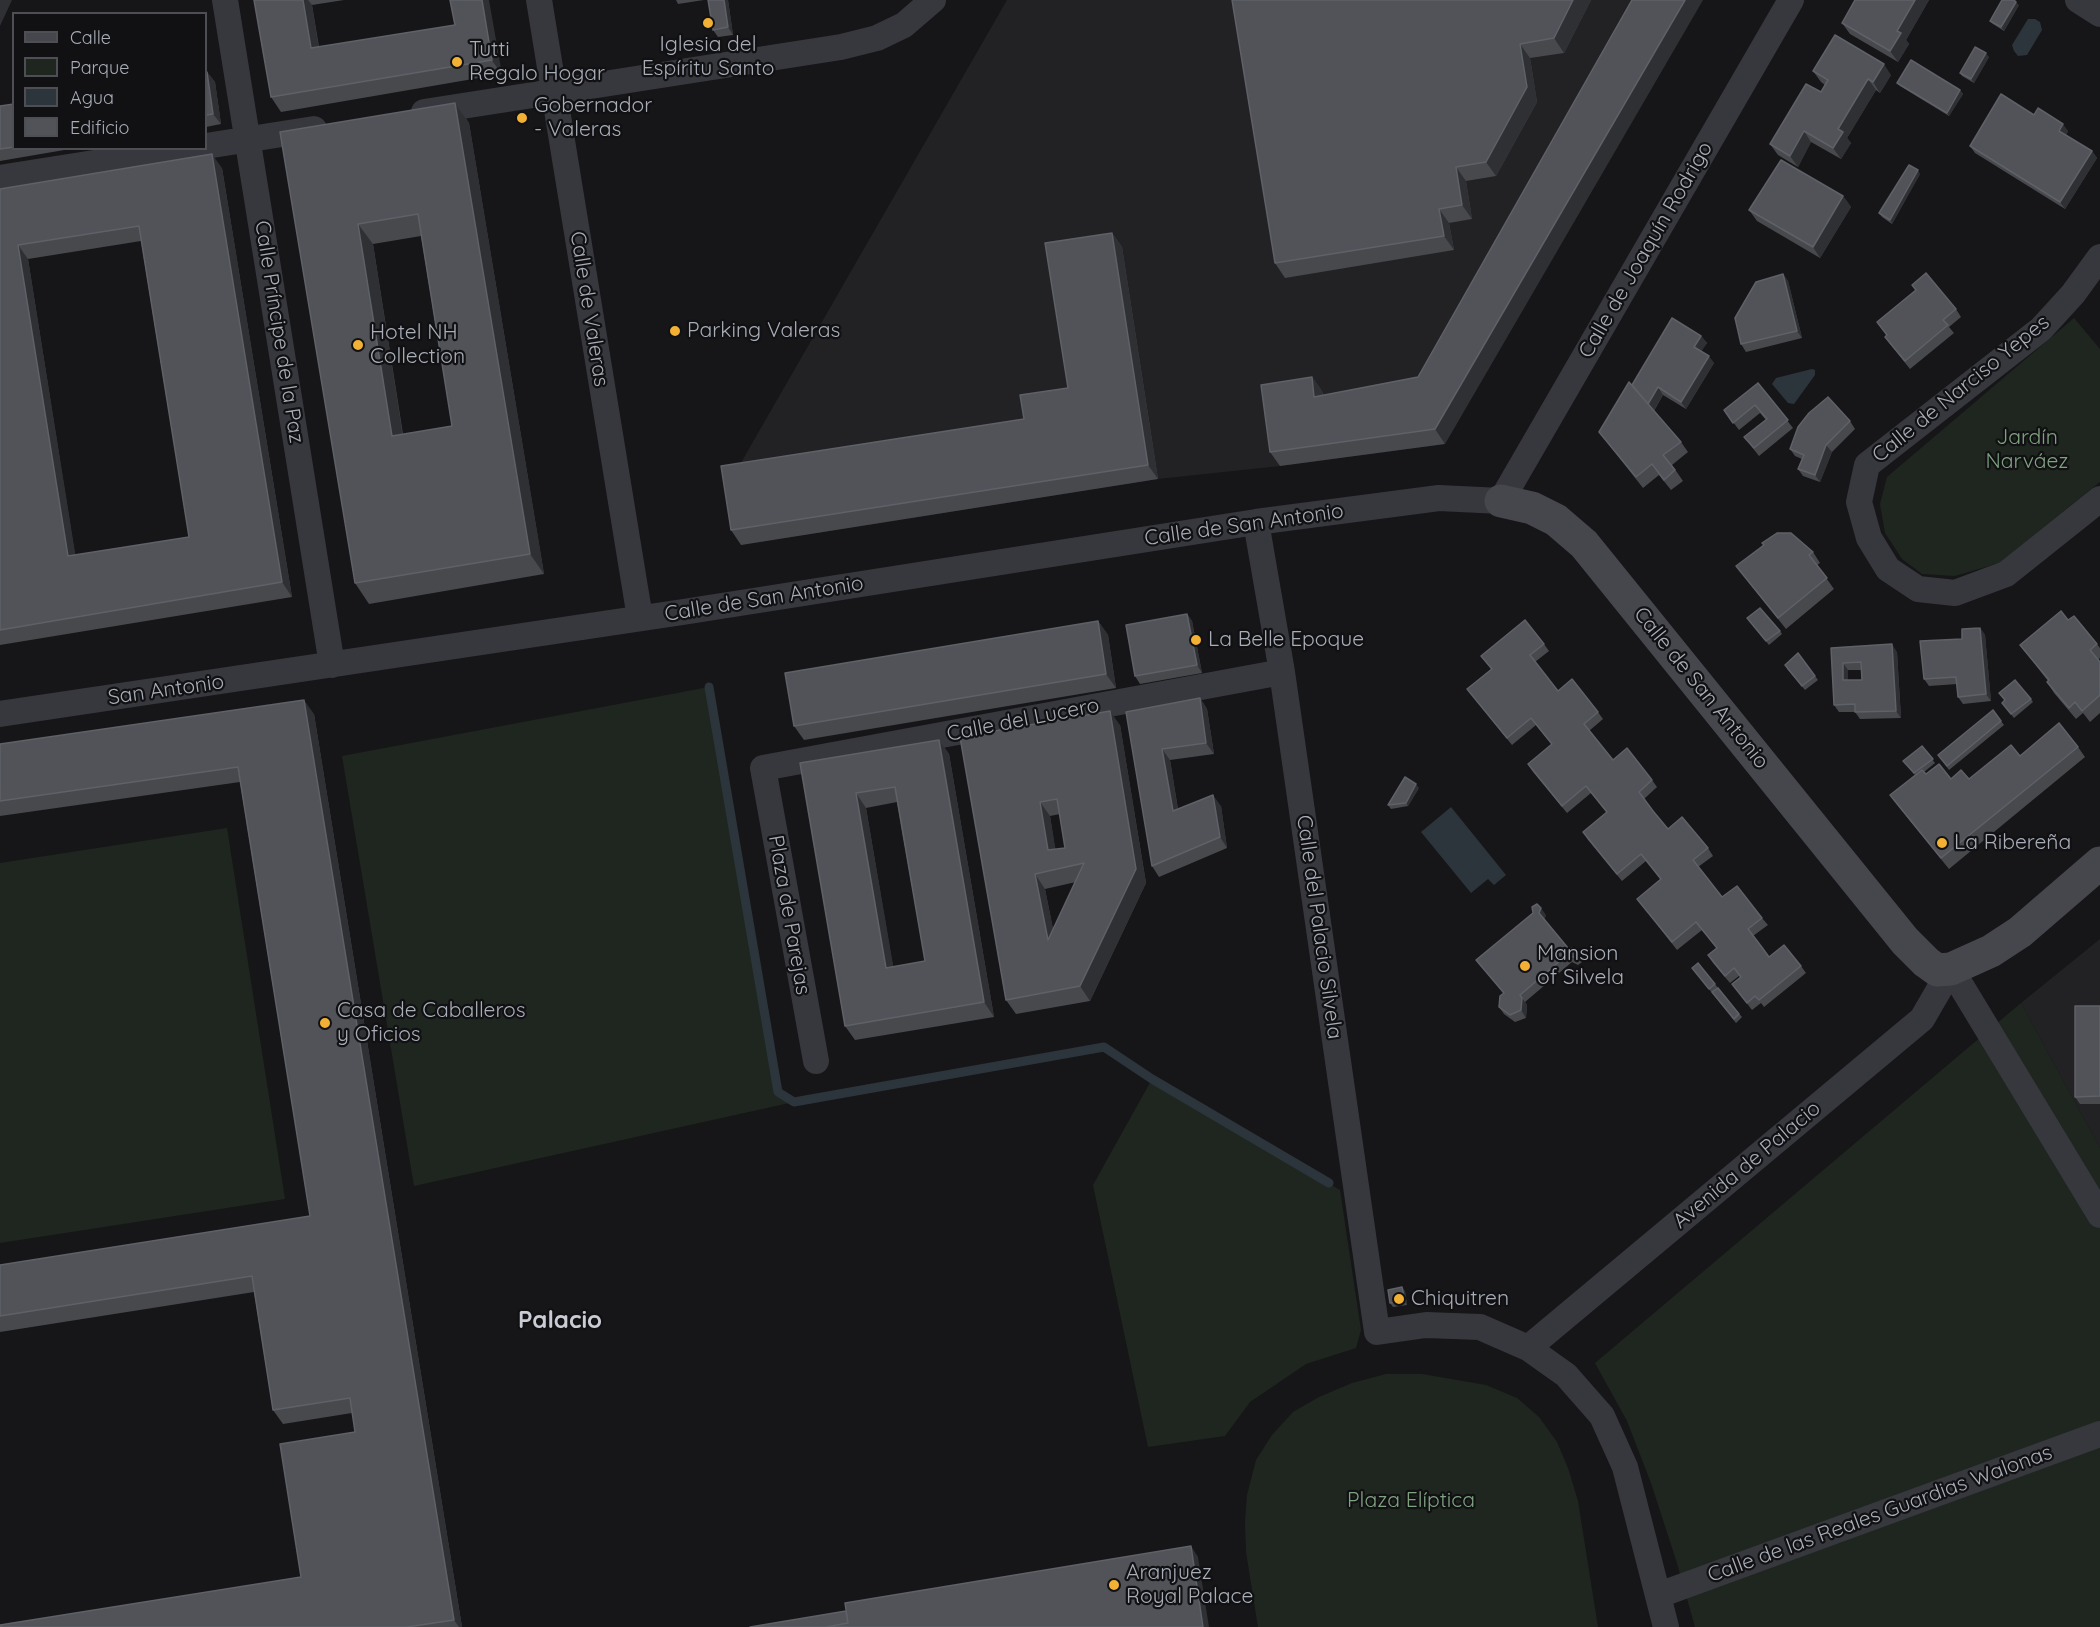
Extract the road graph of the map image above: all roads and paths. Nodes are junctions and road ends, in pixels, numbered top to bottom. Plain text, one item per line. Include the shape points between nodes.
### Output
1 (225, 0) edge
2 (539, 0) edge
3 (933, 0) edge
4 (1791, 0) edge
5 (2078, 0) edge
6 (2100, 14) edge
7 (553, 92) junction
8 (396, 116) edge
9 (337, 125) edge
10 (248, 139) junction
11 (207, 146) edge
12 (176, 150) edge
13 (0, 178) edge
14 (2100, 257) edge
15 (2100, 499) edge
16 (1501, 501) junction
17 (1256, 522) junction
18 (640, 618) junction
19 (332, 665) junction
20 (1282, 672) junction
21 (0, 714) edge
22 (763, 768) joint
23 (2100, 863) edge
24 (1952, 969) junction
25 (816, 1061) dead end
26 (2100, 1215) edge
27 (1528, 1348) junction
28 (2100, 1434) edge
29 (1659, 1595) junction
30 (1666, 1627) edge

1 - 10 street, Calle Príncipe de la Paz
2 - 7 street, Calle de Valeras
3 - 7 street via 904,25 877,38 841,47
4 - 16 street, Calle de Joaquín Rodrigo
5 - 6 street
7 - 8 street
7 - 18 street, Calle de Valeras
9 - 10 street
10 - 11 street
10 - 19 street, Calle Príncipe de la Paz
12 - 13 street
14 - 15 street, Calle de Narciso Yepes via 2041,329 1867,465 1859,502 1869,538 1888,569 1918,589 1955,593 2006,574
16 - 17 street, Calle de San Antonio via 1439,498
16 - 24 street, Calle de San Antonio via 1532,508 1556,520 1584,544 1905,941 1937,970
17 - 18 street, Calle de San Antonio
17 - 20 street, Calle del Palacio Silvela
18 - 19 street, Calle de San Antonio
19 - 21 street, San Antonio
20 - 22 street, Calle del Lucero
20 - 27 street, Calle del Palacio Silvela via 1377,1332 1426,1325 1480,1327
22 - 25 street, Plaza de Parejas
23 - 24 street via 2020,932
24 - 26 street
24 - 27 street, Avenida de Palacio via 1922,1019
27 - 29 street via 1566,1375 1602,1416 1625,1467
28 - 29 street, Calle de las Reales Guardias Walonas
29 - 30 street

